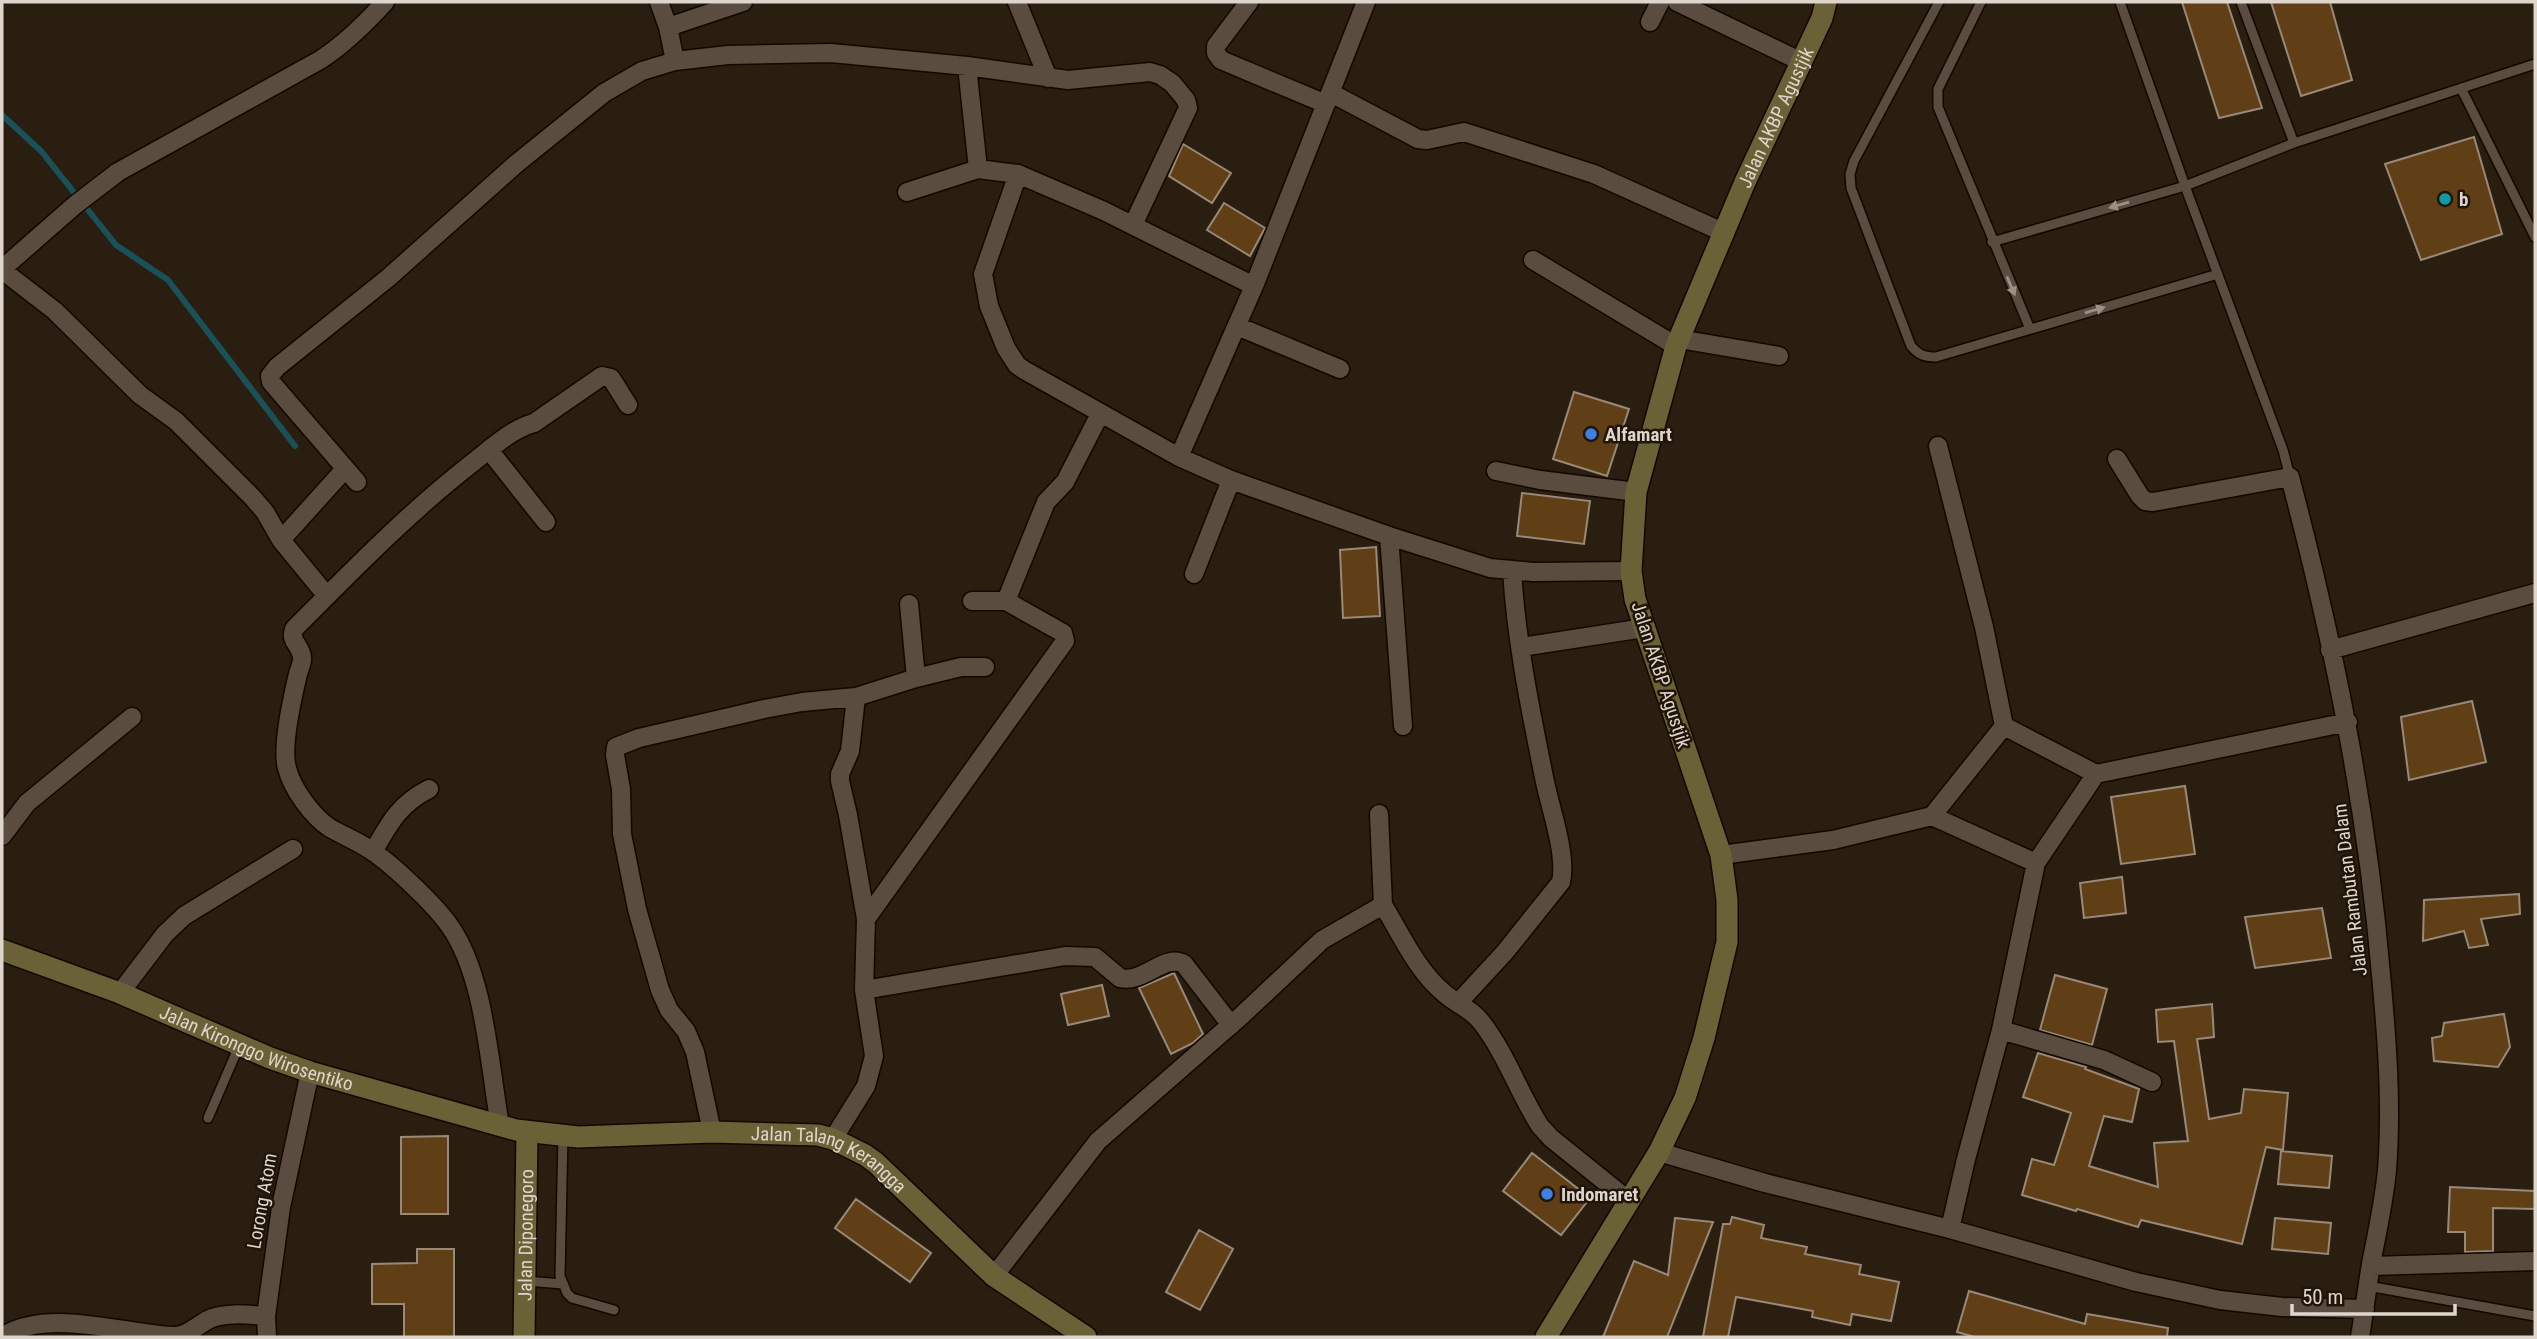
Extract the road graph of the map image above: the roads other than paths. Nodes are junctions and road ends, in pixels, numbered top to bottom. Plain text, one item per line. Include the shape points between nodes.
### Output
1 (385, 2) edge
2 (659, 2) edge
3 (743, 2) edge
4 (1017, 2) edge
5 (1249, 2) edge
6 (1366, 2) edge
7 (1660, 2) edge
8 (1677, 2) edge
9 (1826, 2) edge
10 (1939, 2) edge
11 (1981, 2) edge
12 (2120, 2) edge
13 (2241, 2) edge
14 (1650, 22) dead end
15 (668, 27) junction
16 (675, 61) junction
17 (1802, 62) junction
18 (2535, 64) edge
19 (967, 66) junction
20 (1048, 78) junction
21 (2461, 88) junction
22 (1329, 98) junction
23 (2294, 144) junction
24 (978, 169) junction
25 (1018, 174) junction
26 (2185, 186) junction
27 (906, 192) dead end
28 (1133, 225) junction
29 (1725, 233) junction
30 (2535, 237) edge
31 (1992, 242) junction
32 (1534, 260) dead end
33 (2, 270) edge
34 (2218, 274) junction
35 (1254, 286) junction
36 (1237, 326) junction
37 (2030, 329) junction
38 (1678, 342) junction
39 (1779, 356) dead end
40 (1340, 369) dead end
41 (628, 405) dead end
42 (1100, 414) junction
43 (1938, 446) dead end
44 (489, 450) junction
45 (1179, 457) junction
46 (2117, 459) dead end
47 (1496, 471) dead end
48 (2290, 477) junction
49 (1231, 480) junction
50 (1636, 492) junction
51 (546, 522) dead end
52 (1389, 536) junction
53 (281, 540) junction
54 (1512, 570) junction
55 (1631, 571) junction
56 (1195, 574) dead end
57 (2535, 593) edge
58 (327, 596) junction
59 (972, 601) dead end
60 (1006, 601) junction
61 (909, 604) dead end
62 (1644, 628) junction
63 (1522, 647) junction
64 (2330, 650) junction
65 (985, 667) dead end
66 (916, 678) junction
67 (856, 697) junction
68 (132, 717) dead end
69 (2348, 722) junction
70 (1403, 726) dead end
71 (2004, 726) junction
72 (2096, 775) junction
73 (429, 789) dead end
74 (1379, 814) dead end
75 (1932, 816) junction
76 (2, 836) edge
77 (293, 849) dead end
78 (373, 852) junction
79 (1721, 855) junction
80 (2036, 863) junction
81 (1383, 905) junction
82 (866, 919) junction
83 (2, 950) edge
84 (864, 990) junction
85 (120, 993) junction
86 (1458, 1003) junction
87 (1231, 1025) junction
88 (2001, 1030) junction
89 (240, 1045) junction
90 (310, 1072) junction
91 (2152, 1082) dead end
92 (208, 1118) dead end
93 (514, 1129) junction
94 (712, 1132) junction
95 (562, 1136) junction
96 (833, 1139) junction
97 (1659, 1152) junction
98 (1629, 1201) junction
99 (1950, 1229) junction
100 (2535, 1261) edge
101 (2371, 1266) junction
102 (994, 1276) junction
103 (525, 1281) junction
104 (563, 1284) junction
105 (2368, 1286) junction
106 (2365, 1309) junction
107 (614, 1310) dead end
108 (266, 1316) junction
109 (2535, 1316) edge
110 (2, 1337) edge
111 (267, 1337) edge
112 (524, 1337) edge
113 (1086, 1337) edge
114 (1546, 1337) edge
115 (2360, 1337) edge

1 - 33 street via 336,50 154,150 93,191
2 - 15 street
3 - 15 street
4 - 20 street
5 - 22 street via 1216,46 1217,56
6 - 22 street
7 - 14 street
8 - 17 street
9 - 17 street, Jalan AKBP Agustjik
10 - 37 lane via 1854,161 1852,188 1916,352 1936,357
11 - 31 lane via 1937,98
12 - 26 lane
13 - 23 lane
15 - 16 street
16 - 19 street via 831,52
16 - 53 street via 642,71 604,93 277,367 271,382 342,478
17 - 29 street, Jalan AKBP Agustjik
18 - 21 lane
19 - 20 street
19 - 24 street
20 - 28 street via 1087,80 1155,73 1172,83 1186,100 1186,113
21 - 23 lane
21 - 30 lane
22 - 29 street via 1418,139 1464,132 1594,174
22 - 35 street
23 - 26 lane
24 - 25 street
24 - 27 street
25 - 28 street
25 - 42 street via 984,269 989,306 1017,365
26 -> 31 lane
26 - 34 lane
28 - 35 street
29 - 38 street, Jalan AKBP Agustjik
31 -> 37 lane
32 - 38 street
33 - 53 street via 55,311 140,395 176,421 253,498
37 -> 34 lane
34 - 48 lane
35 - 36 street
36 - 40 street
36 - 45 street
38 - 39 street
38 - 50 street, Jalan AKBP Agustjik
41 - 44 street via 611,378 602,376
42 - 45 street
42 - 60 street via 1063,486 1046,502
43 - 71 street
44 - 51 street
44 - 58 street via 434,492
45 - 49 street
46 - 48 street via 2140,496 2153,502
47 - 50 street
48 - 64 street, Jalan Rambutan Dalam
49 - 52 street
49 - 56 street
50 - 55 street, Jalan AKBP Agustjik
52 - 54 street via 1490,568
52 - 70 street
53 - 58 street
54 - 55 street
54 - 63 street
55 - 62 street, Jalan AKBP Agustjik
57 - 64 street
58 - 78 street via 293,632 302,660 286,747 287,769 309,807 327,826
59 - 60 street
60 - 82 street via 1063,633 1065,641
61 - 66 street
62 - 63 street
62 - 79 street, Jalan AKBP Agustjik
63 - 86 street via 1562,883
64 - 69 street, Jalan Rambutan Dalam
65 - 66 street via 961,667
66 - 67 street
67 - 82 street via 850,751 840,781
67 - 94 street via 802,702 713,720 622,743 615,750 622,834 637,909 660,990 695,1052
68 - 76 street via 27,803
69 - 72 street
69 - 101 street, Jalan Rambutan Dalam via 2375,893 2390,1105 2383,1208
71 - 72 street
71 - 75 street
72 - 80 street
73 - 78 street via 404,805
74 - 81 street
75 - 79 street via 1833,840
75 - 80 street
77 - 85 street via 184,916
78 - 93 street via 429,901 465,953
79 - 97 street, Jalan AKBP Agustjik via 1728,919 1723,962 1695,1070
80 - 88 street
81 - 86 street via 1418,962 1444,994
81 - 87 street via 1322,940
82 - 84 street
83 - 85 street, Jalan Kironggo Wirosentiko
84 - 87 street via 1065,956 1095,957 1125,980 1179,961
84 - 96 street via 874,1056 866,1086
85 - 89 street, Jalan Kironggo Wirosentiko
86 - 98 street via 1486,1028 1544,1131
87 - 102 street via 1098,1141
88 - 91 street via 2104,1060
88 - 99 street
89 - 90 street, Jalan Kironggo Wirosentiko
89 - 92 lane
90 - 93 street, Jalan Kironggo Wirosentiko
90 - 108 street, Lorong Atom via 281,1206
93 - 95 street, Jalan Talang Kerangga
93 - 103 street, Jalan Diponegoro
94 - 95 street, Jalan Talang Kerangga
94 - 96 street, Jalan Talang Kerangga via 804,1133
95 - 104 lane
96 - 102 street, Jalan Talang Kerangga via 876,1163
97 - 98 street, Jalan AKBP Agustjik
97 - 99 street
98 - 114 street, Jalan AKBP Agustjik
99 - 106 street via 2136,1282 2220,1300
100 - 101 street
101 - 105 street, Jalan Rambutan Dalam
102 - 113 street, Jalan Talang Kerangga
103 - 104 lane
103 - 112 street, Jalan Diponegoro
104 - 107 lane via 572,1298
105 - 106 street, Jalan Rambutan Dalam
105 - 109 lane
106 - 115 street, Jalan Rambutan Dalam
108 - 110 street via 219,1316 176,1337 78,1323 18,1329
108 - 111 street, Lorong Atom

